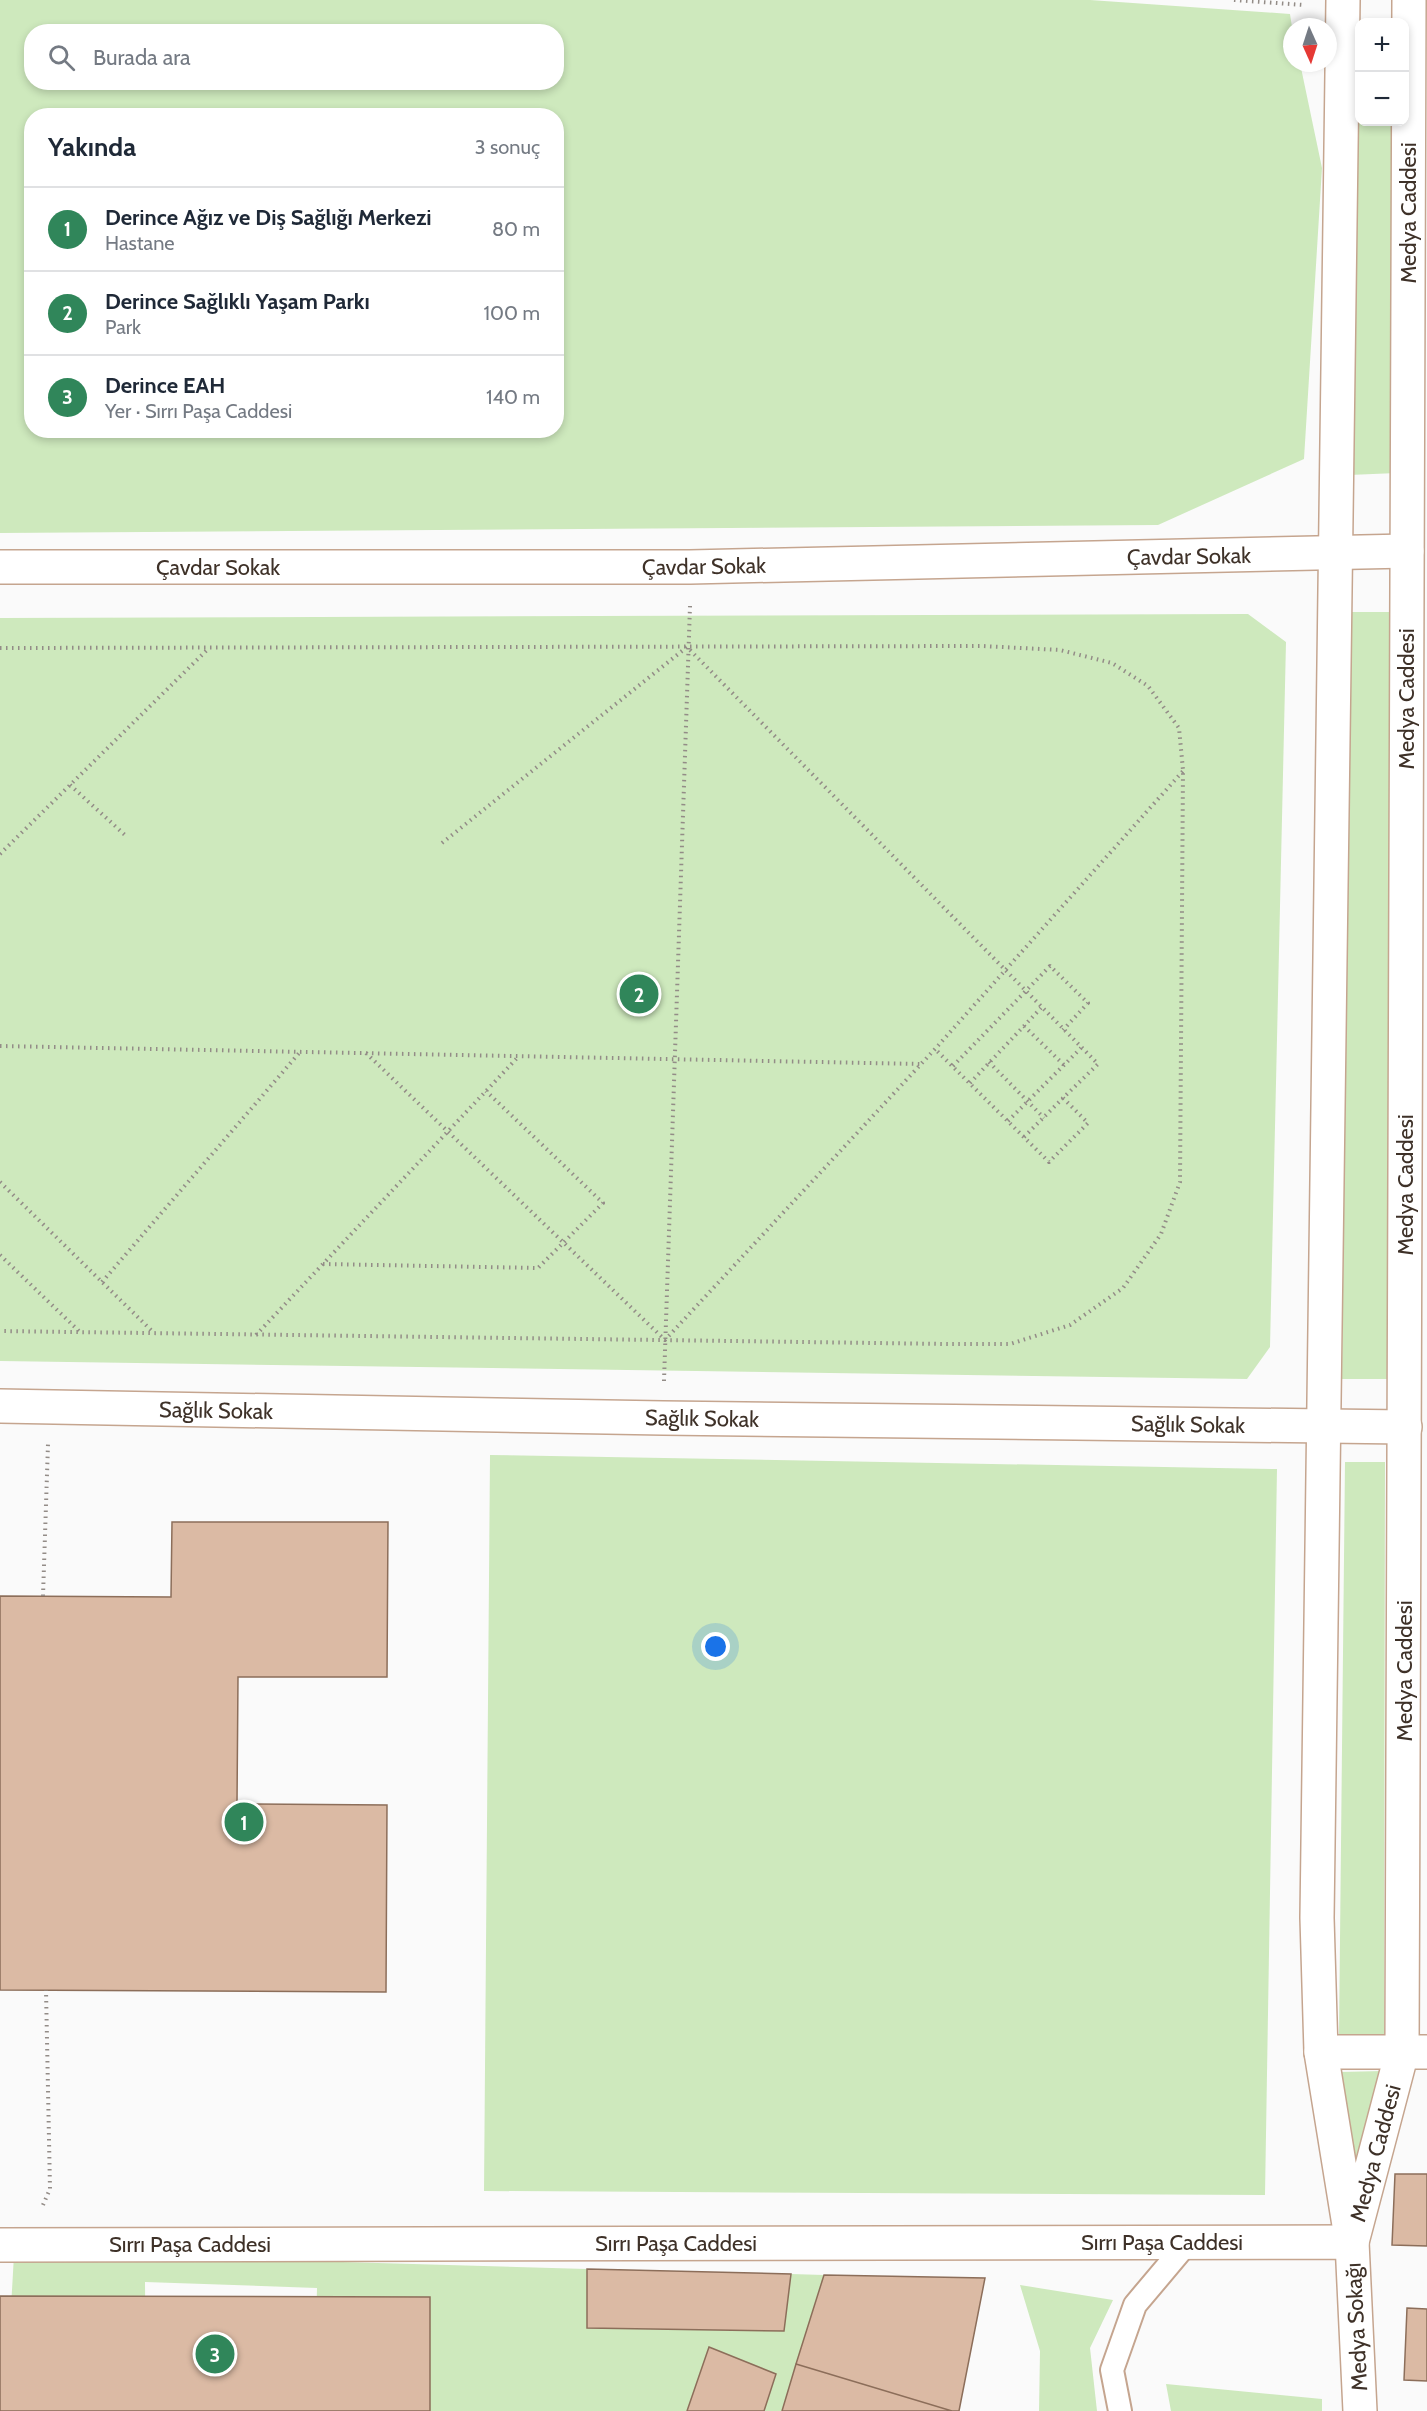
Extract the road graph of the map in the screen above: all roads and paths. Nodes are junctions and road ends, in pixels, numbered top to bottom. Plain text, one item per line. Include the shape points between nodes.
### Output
1 (1343, 0) edge
2 (1408, 0) edge
3 (1407, 551) junction
4 (1335, 553) junction
5 (0, 567) edge
6 (690, 567) junction
7 (687, 647) junction
8 (0, 648) edge
9 (209, 648) junction
10 (1184, 771) junction
11 (70, 785) junction
12 (124, 835) dead end
13 (442, 843) dead end
14 (0, 854) edge
15 (1004, 971) junction
16 (1025, 992) junction
17 (1041, 1008) junction
18 (1024, 1026) junction
19 (1063, 1030) junction
20 (0, 1046) edge
21 (935, 1048) junction
22 (1081, 1048) junction
23 (301, 1052) junction
24 (366, 1053) junction
25 (520, 1056) junction
26 (674, 1059) junction
27 (989, 1062) junction
28 (921, 1064) junction
29 (1064, 1065) junction
30 (953, 1066) junction
31 (970, 1083) junction
32 (486, 1091) junction
33 (1063, 1098) junction
34 (1027, 1102) junction
35 (1044, 1118) junction
36 (1008, 1121) junction
37 (448, 1132) junction
38 (1024, 1137) junction
39 (0, 1182) edge
40 (563, 1243) junction
41 (0, 1255) edge
42 (323, 1264) junction
43 (102, 1282) junction
44 (0, 1331) edge
45 (81, 1332) junction
46 (154, 1334) junction
47 (256, 1335) junction
48 (665, 1340) junction
49 (0, 1406) edge
50 (65, 1407) junction
51 (663, 1418) junction
52 (1323, 1426) junction
53 (1405, 1427) junction
54 (43, 1596) dead end
55 (46, 1990) dead end
56 (1321, 2052) junction
57 (1415, 2052) edge
58 (1188, 2242) junction
59 (1352, 2242) junction
60 (13, 2245) edge
61 (1120, 2411) edge
62 (1360, 2411) edge

1 - 4 main road, Medya Caddesi
2 - 3 main road, Medya Caddesi
3 - 4 main road, Çavdar Sokak
3 - 53 main road, Medya Caddesi
4 - 6 main road, Çavdar Sokak
4 - 52 main road, Medya Caddesi
5 - 6 main road, Çavdar Sokak
6 - 7 path
7 - 9 path
7 - 10 path via 982,646 1060,650 1112,663 1148,686 1179,728
7 - 13 path
7 - 15 path
7 - 26 path
8 - 9 path
9 - 11 path
10 - 15 path
10 - 48 path via 1180,1182 1161,1234 1123,1288 1070,1325 1010,1344
11 - 12 path
11 - 14 path
15 - 16 path
15 - 21 path
16 - 17 path
16 - 19 path via 1050,966 1089,1003
16 - 30 path
17 - 18 path
17 - 19 path
18 - 27 path
18 - 29 path
19 - 22 path
20 - 23 path
21 - 28 path
21 - 30 path
22 - 29 path
22 - 33 path via 1098,1064
23 - 24 path
23 - 43 path
24 - 25 path
24 - 37 path
25 - 26 path
25 - 32 path
26 - 28 path
26 - 48 path
27 - 31 path
27 - 34 path
28 - 48 path
29 - 34 path
30 - 31 path
31 - 36 path
32 - 37 path
32 - 40 path via 603,1203
33 - 35 path
33 - 38 path via 1088,1123 1048,1162
34 - 35 path
34 - 36 path
35 - 38 path
36 - 38 path
37 - 40 path
37 - 42 path
39 - 43 path
40 - 42 path via 538,1268
40 - 48 path
41 - 45 path
42 - 47 path
43 - 46 path
44 - 45 path
45 - 46 path
46 - 47 path
47 - 48 path
48 - 51 path
49 - 50 main road, Sağlık Sokak
50 - 51 main road, Sağlık Sokak
50 - 54 path via 47,1447
51 - 52 main road, Sağlık Sokak
52 - 53 main road, Sağlık Sokak
52 - 56 main road, Medya Caddesi via 1317,1918
53 - 57 main road, Medya Caddesi
55 - 60 path via 50,2189
56 - 57 main road
56 - 59 main road, Medya Caddesi
57 - 59 main road, Medya Caddesi
58 - 59 main road, Sırrı Paşa Caddesi
58 - 60 main road, Sırrı Paşa Caddesi
58 - 61 lane via 1135,2305 1112,2370
59 - 62 main road, Medya Sokağı

